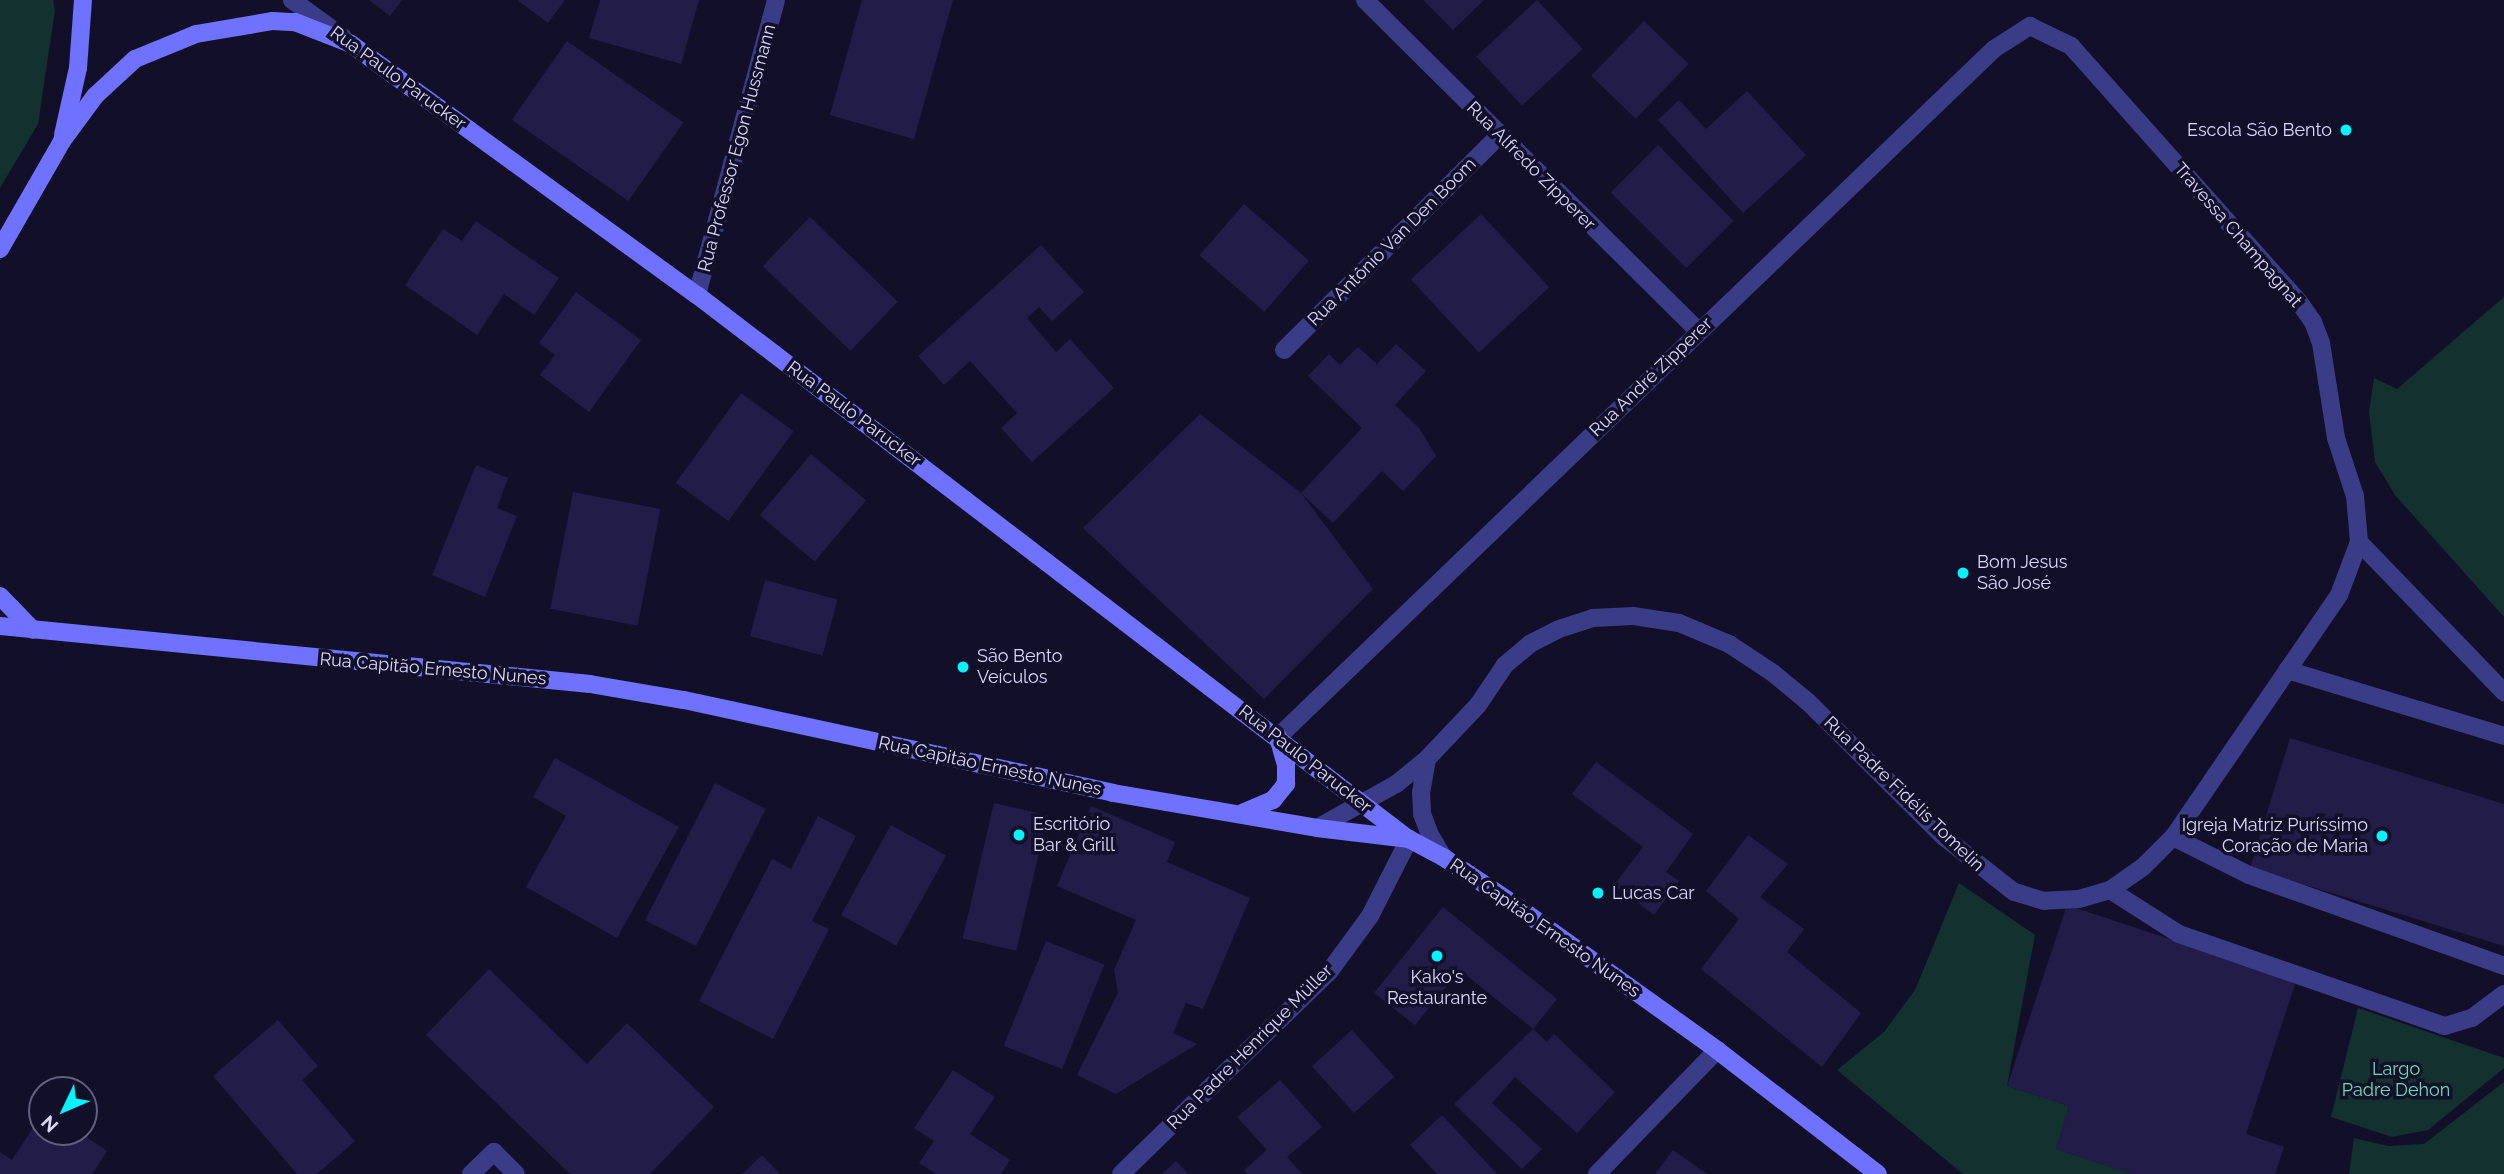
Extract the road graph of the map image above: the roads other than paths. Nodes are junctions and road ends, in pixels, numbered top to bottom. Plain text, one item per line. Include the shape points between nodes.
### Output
1 (83, 0) edge
2 (292, 0) edge
3 (776, 0) edge
4 (1365, 0) edge
5 (2030, 26) joint
6 (351, 44) junction
7 (1500, 135) junction
8 (62, 141) junction
9 (0, 249) edge
10 (697, 295) junction
11 (1698, 331) junction
12 (1284, 350) dead end
13 (2359, 542) junction
14 (0, 596) edge
15 (0, 626) edge
16 (33, 630) junction
17 (2287, 670) junction
18 (2504, 692) edge
19 (2504, 736) edge
20 (1278, 737) junction
21 (1427, 759) junction
22 (1361, 804) junction
23 (1242, 813) junction
24 (1317, 828) junction
25 (2172, 837) junction
26 (1409, 839) junction
27 (1443, 857) junction
28 (2110, 890) junction
29 (2504, 966) edge
30 (2504, 994) edge
31 (1717, 1050) junction
32 (471, 1174) edge
33 (516, 1174) edge
34 (1121, 1174) edge
35 (1597, 1174) edge
36 (1878, 1174) edge

1 - 8 main road via 78,68
2 - 6 street, Rua Paulo Parucker
3 - 10 street, Rua Professor Egon Hussmann
4 - 7 street, Rua Alfredo Zipperer
5 - 11 street, Rua André Zipperer via 1994,49
5 - 13 street, Travessa Champagnat via 2071,46 2313,323 2336,438 2355,496
6 - 8 main road via 295,22 273,20 196,34 135,58 95,96
6 - 10 main road, Rua Paulo Parucker
7 - 11 street, Rua Alfredo Zipperer
7 - 12 street, Rua Antônio Van Den Boom
8 - 9 main road
10 - 20 main road, Rua Paulo Parucker
11 - 20 street, Rua André Zipperer
13 - 17 street, Rua Padre Fidélis Tomelin via 2339,596
13 - 18 street
14 - 16 main road
15 - 16 main road, Rua Capitão Ernesto Nunes
16 - 23 main road, Rua Capitão Ernesto Nunes via 590,684 684,699 1113,793
17 - 19 street
17 - 25 street, Rua Padre Fidélis Tomelin
20 - 22 main road, Rua Paulo Parucker
20 - 23 main road via 1286,784 1273,800
21 - 22 street, Rua Padre Fidélis Tomelin
21 - 27 street via 1422,814
21 - 28 street, Rua Padre Fidélis Tomelin via 1478,705 1505,665 1530,644 1592,618 1633,616 1679,623 1729,644 1773,673 1944,837 2014,892 2043,901 2079,899
22 - 24 street, Rua Padre Fidélis Tomelin
22 - 26 main road, Rua Paulo Parucker
23 - 24 main road, Rua Capitão Ernesto Nunes
24 - 26 main road, Rua Capitão Ernesto Nunes
25 - 28 street, Rua Padre Fidélis Tomelin via 2143,867
25 - 29 street via 2249,875
26 - 27 main road, Rua Capitão Ernesto Nunes
26 - 34 street, Rua Padre Henrique Müller via 1370,916 1329,972
27 - 31 main road, Rua Capitão Ernesto Nunes
28 - 30 street via 2179,934 2445,1026 2472,1018
31 - 35 street
31 - 36 main road, Rua Capitão Ernesto Nunes
32 - 33 street via 494,1152

